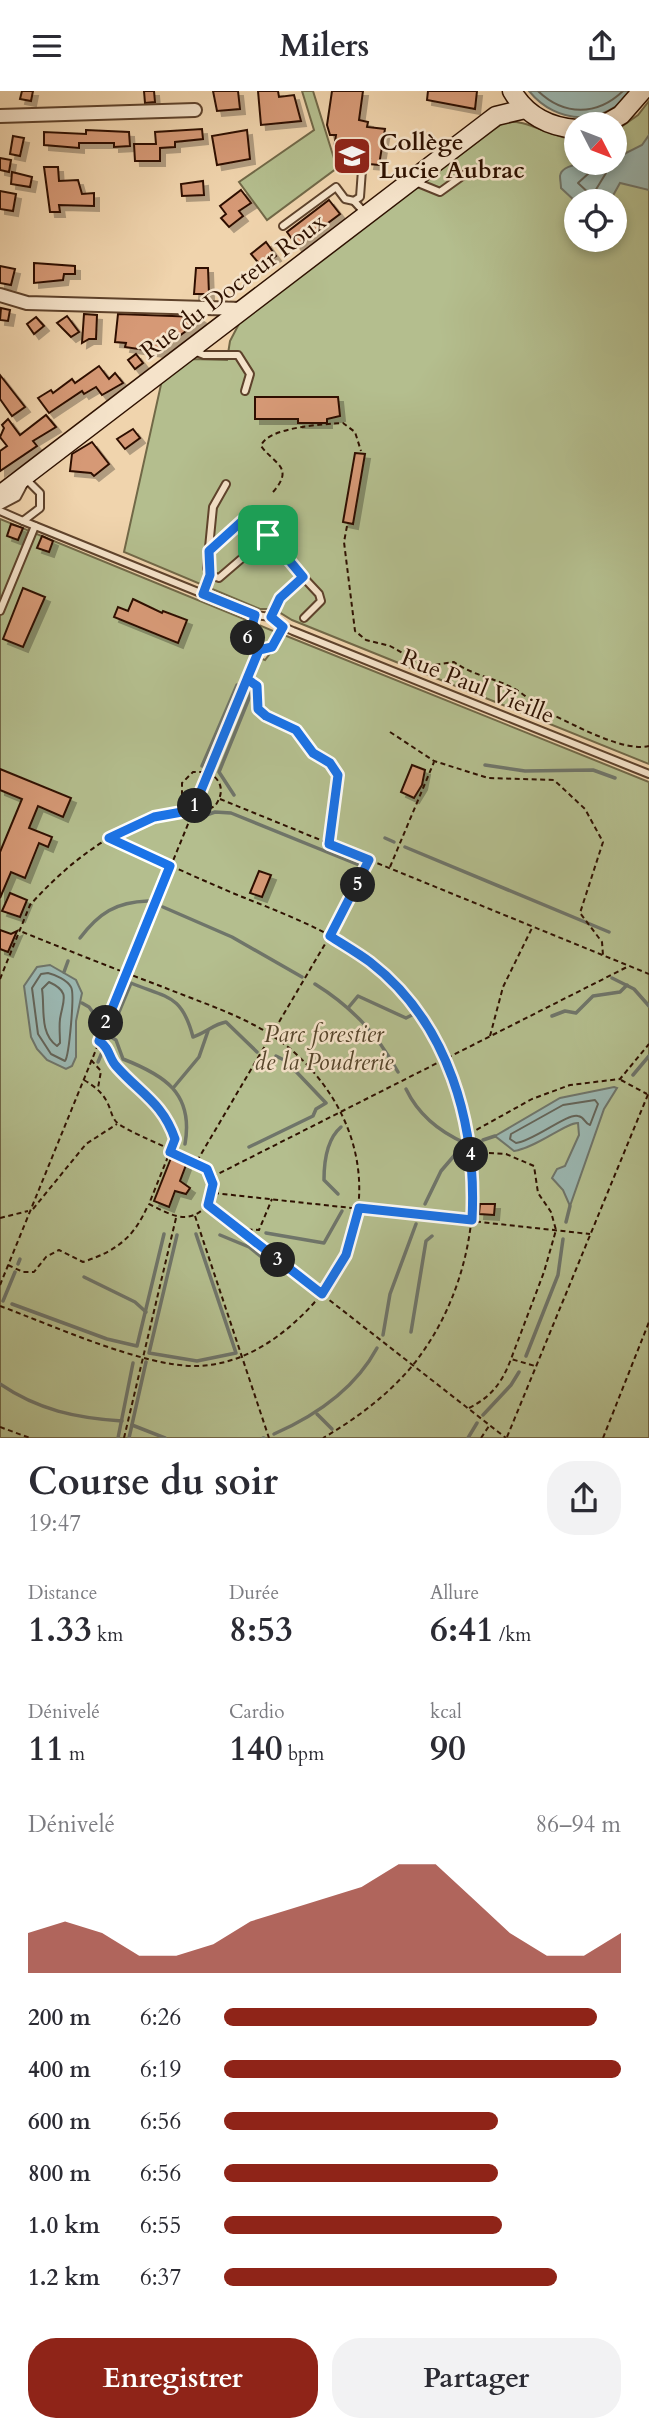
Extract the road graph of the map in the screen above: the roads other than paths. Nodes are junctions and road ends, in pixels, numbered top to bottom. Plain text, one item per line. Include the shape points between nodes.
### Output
1 (510, 91) edge
2 (642, 91) edge
3 (526, 109) junction
4 (195, 110) dead end
5 (624, 112) edge
6 (0, 116) edge
7 (496, 116) junction
8 (564, 126) edge
9 (362, 170) dead end
10 (465, 174) dead end
11 (411, 180) junction
12 (360, 208) junction
13 (283, 226) dead end
14 (0, 295) edge
15 (243, 309) junction
16 (189, 350) junction
17 (245, 391) dead end
18 (25, 477) junction
19 (226, 484) dead end
20 (0, 495) edge
21 (0, 508) edge
22 (23, 521) junction
23 (35, 526) junction
24 (268, 535) junction
25 (209, 551) junction
26 (210, 575) junction
27 (303, 577) junction
28 (203, 594) junction
29 (0, 611) edge
30 (271, 617) junction
31 (304, 618) dead end
32 (649, 775) edge

1 - 3 main road
1 - 7 main road, Rue du Docteur Roux
2 - 5 main road
3 - 7 main road, Rue du Docteur Roux
3 - 8 main road via 542,121
4 - 6 street
7 - 11 main road, Rue du Docteur Roux
9 - 12 lane
10 - 11 lane via 440,192
11 - 12 main road, Rue du Docteur Roux
12 - 13 lane via 336,187
12 - 15 main road, Rue du Docteur Roux
14 - 15 street via 27,303
15 - 16 main road, Rue du Docteur Roux
16 - 17 lane via 238,355 250,374
16 - 18 main road, Rue du Docteur Roux
18 - 20 main road, Rue du Docteur Roux
18 - 21 lane via 17,497
18 - 22 lane via 42,500 40,508
19 - 25 lane via 213,507
21 - 22 lane
22 - 23 lane
23 - 28 lane
23 - 29 lane
24 - 25 lane via 252,512
24 - 26 lane via 219,578
24 - 27 lane
25 - 26 lane
26 - 28 lane
27 - 30 lane via 280,598
27 - 31 lane via 321,601
28 - 30 lane
30 - 32 lane, Rue Paul Vieille via 283,627

